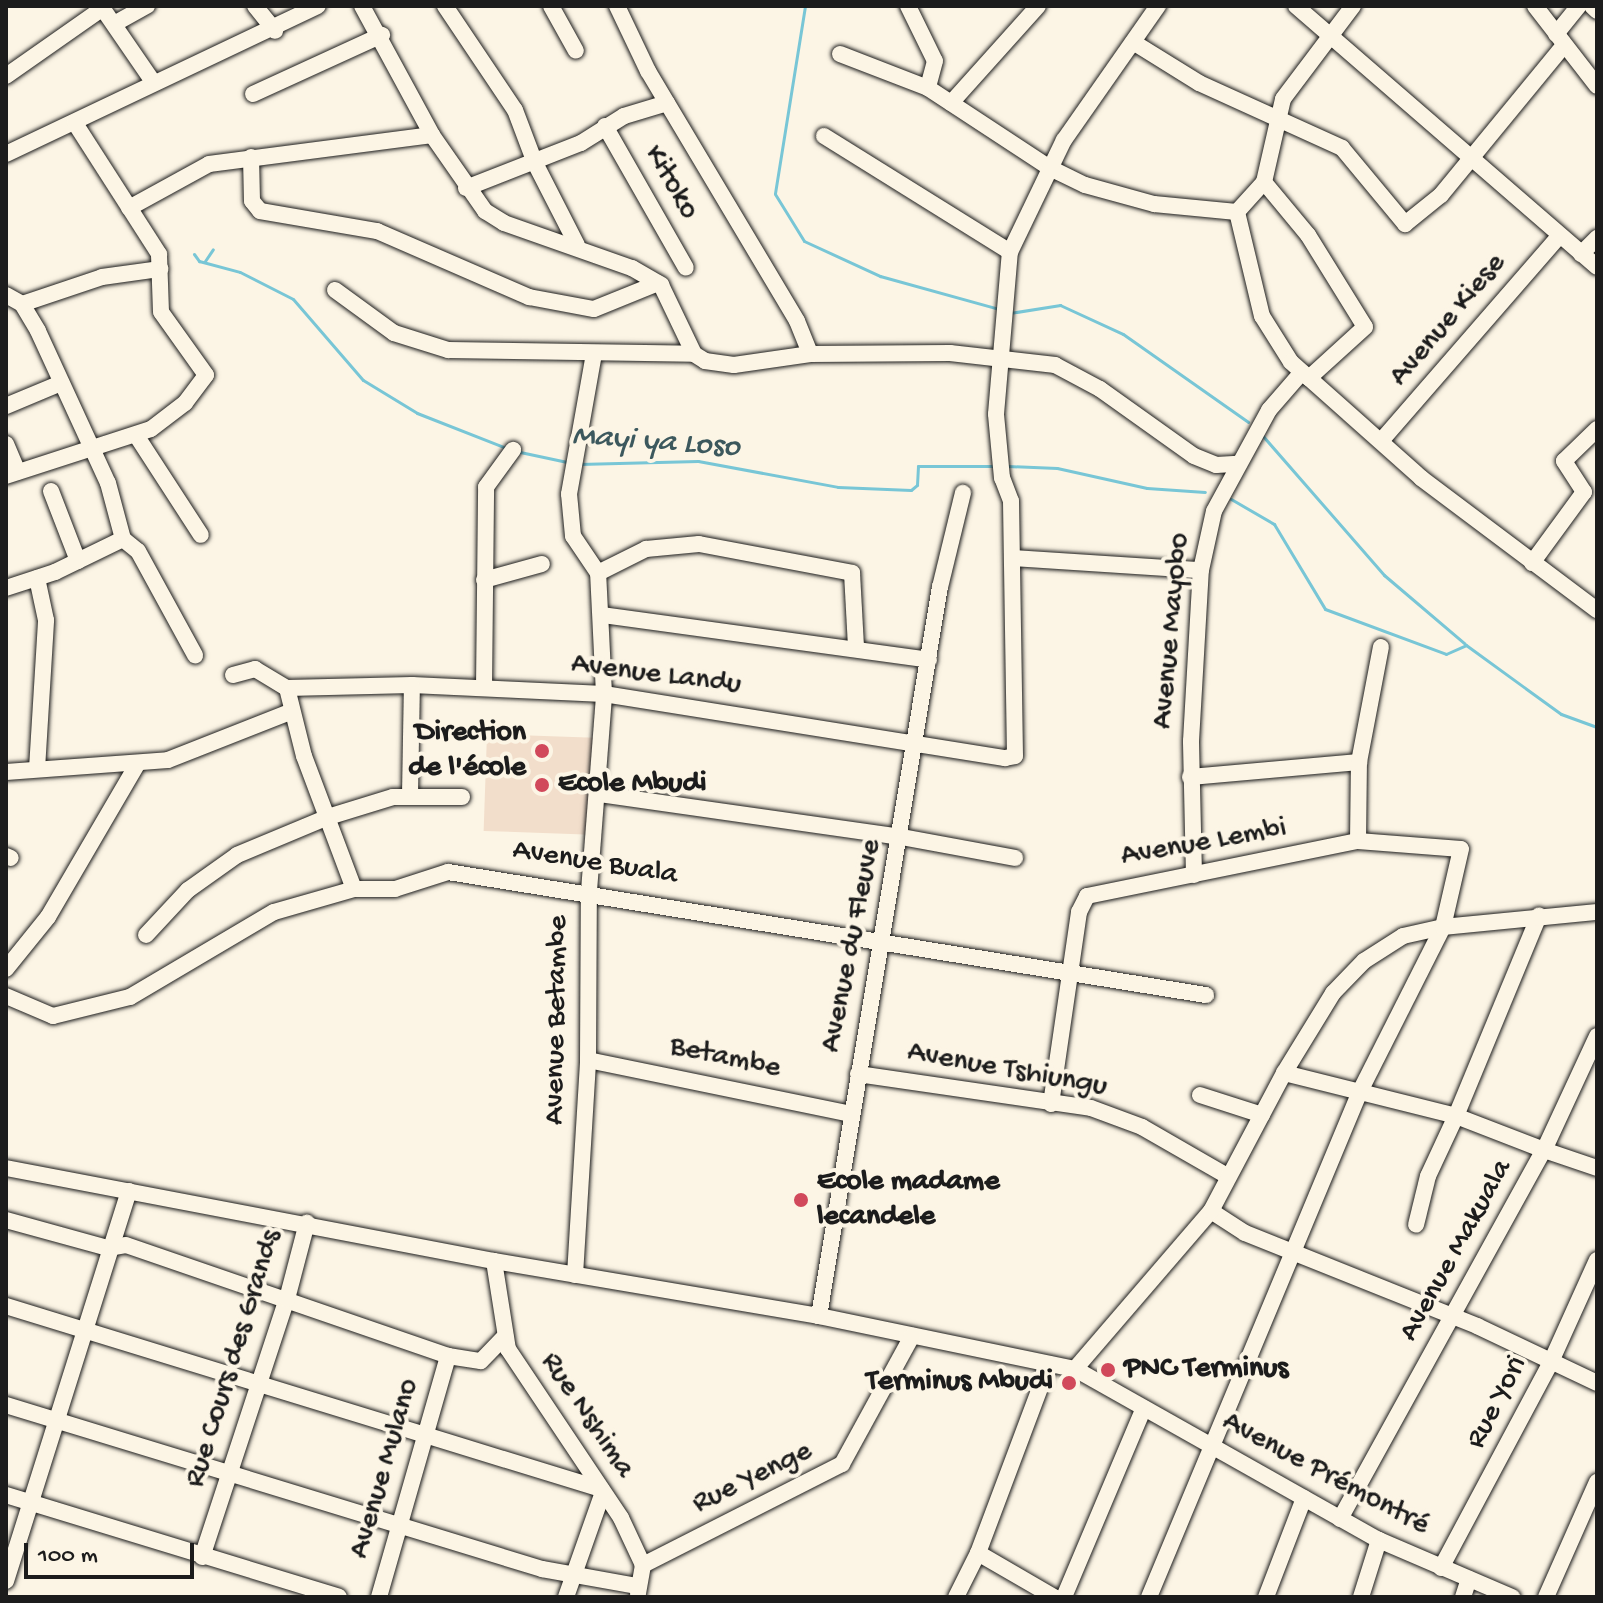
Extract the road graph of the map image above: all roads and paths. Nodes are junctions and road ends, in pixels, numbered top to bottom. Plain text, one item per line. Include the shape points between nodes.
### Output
1 (147, 6) edge
2 (255, 6) edge
3 (318, 6) edge
4 (362, 6) edge
5 (445, 6) edge
6 (551, 6) edge
7 (617, 6) edge
8 (908, 6) edge
9 (1038, 6) edge
10 (1158, 6) edge
11 (1296, 6) edge
12 (1353, 6) edge
13 (1535, 6) edge
14 (1579, 6) edge
15 (1592, 6) edge
16 (102, 7) edge
17 (1597, 11) edge
18 (114, 24) junction
19 (275, 31) junction
20 (382, 35) junction
21 (1330, 36) junction
22 (1560, 39) junction
23 (1133, 42) junction
24 (576, 51) dead end
25 (840, 54) dead end
26 (6, 76) edge
27 (154, 83) junction
28 (1597, 86) edge
29 (928, 88) junction
30 (253, 94) dead end
31 (667, 103) junction
32 (951, 103) junction
33 (1276, 117) junction
34 (75, 123) junction
35 (605, 126) junction
36 (432, 135) junction
37 (824, 136) dead end
38 (6, 154) edge
39 (251, 157) junction
40 (1468, 157) junction
41 (535, 163) junction
42 (1050, 168) junction
43 (1264, 182) junction
44 (466, 188) junction
45 (129, 208) junction
46 (1237, 212) junction
47 (1559, 236) junction
48 (1597, 238) edge
49 (577, 245) junction
50 (1010, 252) junction
51 (1581, 254) junction
52 (1597, 267) edge
53 (686, 268) dead end
54 (160, 269) junction
55 (658, 283) junction
56 (335, 290) dead end
57 (6, 295) edge
58 (22, 304) junction
59 (594, 354) junction
60 (694, 354) junction
61 (810, 354) junction
62 (998, 359) junction
63 (1306, 375) junction
64 (61, 383) junction
65 (6, 406) edge
66 (1597, 429) edge
67 (136, 435) junction
68 (1381, 441) junction
69 (6, 444) edge
70 (88, 447) junction
71 (513, 450) dead end
72 (1238, 464) junction
73 (12, 474) edge
74 (51, 491) dead end
75 (963, 493) dead end
76 (201, 535) dead end
77 (123, 539) junction
78 (1013, 558) junction
79 (78, 561) junction
80 (1532, 563) junction
81 (542, 564) dead end
82 (1201, 570) junction
83 (598, 573) junction
84 (37, 578) junction
85 (484, 580) junction
86 (6, 588) edge
87 (1597, 610) edge
88 (602, 615) junction
89 (1381, 647) dead end
90 (856, 648) junction
91 (195, 655) dead end
92 (929, 660) junction
93 (233, 675) dead end
94 (412, 685) junction
95 (287, 688) junction
96 (484, 688) junction
97 (604, 694) junction
98 (290, 712) junction
99 (917, 743) junction
100 (1359, 762) junction
101 (138, 763) junction
102 (37, 769) junction
103 (6, 772) edge
104 (1190, 777) junction
105 (599, 794) junction
106 (410, 795) junction
107 (462, 797) dead end
108 (328, 817) junction
109 (902, 837) junction
110 (1358, 841) junction
111 (1015, 858) dead end
112 (1194, 875) junction
113 (354, 889) junction
114 (589, 891) junction
115 (1597, 912) edge
116 (1539, 916) junction
117 (1443, 927) junction
118 (146, 935) dead end
119 (879, 941) junction
120 (6, 969) edge
121 (1071, 973) junction
122 (1206, 995) dead end
123 (6, 996) edge
124 (1597, 1036) edge
125 (588, 1060) junction
126 (1284, 1073) junction
127 (858, 1074) junction
128 (1361, 1089) junction
129 (1200, 1095) dead end
130 (1051, 1104) junction
131 (850, 1114) junction
132 (1262, 1115) junction
133 (1456, 1116) junction
134 (1544, 1150) junction
135 (6, 1168) edge
136 (1597, 1168) edge
137 (1229, 1177) junction
138 (129, 1191) junction
139 (1211, 1211) junction
140 (6, 1220) edge
141 (307, 1223) junction
142 (1416, 1225) dead end
143 (108, 1248) junction
144 (1291, 1252) junction
145 (1597, 1260) edge
146 (494, 1261) junction
147 (575, 1275) junction
148 (287, 1299) junction
149 (6, 1306) edge
150 (819, 1316) junction
151 (1454, 1317) junction
152 (82, 1330) junction
153 (505, 1336) junction
154 (912, 1336) junction
155 (448, 1356) junction
156 (1049, 1364) junction
157 (1550, 1364) junction
158 (1075, 1369) junction
159 (1597, 1383) edge
160 (255, 1385) junction
161 (6, 1405) edge
162 (1144, 1408) junction
163 (55, 1420) junction
164 (421, 1438) junction
165 (1209, 1444) junction
166 (229, 1476) junction
167 (1597, 1482) edge
168 (602, 1490) junction
169 (6, 1495) edge
170 (1304, 1498) junction
171 (32, 1503) junction
172 (1340, 1519) junction
173 (400, 1527) junction
174 (1379, 1540) junction
175 (978, 1553) junction
176 (202, 1557) junction
177 (643, 1565) junction
178 (1441, 1568) junction
179 (571, 1576) junction
180 (1469, 1579) junction
181 (6, 1581) edge
182 (638, 1592) edge
183 (339, 1597) edge
184 (379, 1597) edge
185 (566, 1597) edge
186 (956, 1597) edge
187 (1054, 1597) edge
188 (1064, 1597) edge
189 (1149, 1597) edge
190 (1266, 1597) edge
191 (1361, 1597) edge
192 (1463, 1597) edge
193 (1512, 1597) edge
194 (1546, 1597) edge

1 - 18 street
2 - 19 street
3 - 19 street
4 - 20 street
5 - 41 street via 515,110
6 - 24 street
7 - 31 street
8 - 29 street via 935,61
9 - 32 street
10 - 23 street
11 - 21 street
12 - 21 street
13 - 22 street
14 - 22 street
15 - 17 street
16 - 18 street
16 - 26 street
18 - 27 street
19 - 27 street
20 - 30 street
20 - 36 street
21 - 33 street via 1283,99
21 - 40 street
22 - 28 street
22 - 40 street
23 - 33 street via 1199,83
23 - 42 street
25 - 29 street
27 - 34 street
29 - 32 street
31 - 35 street
31 - 61 street via 797,321
32 - 42 street
33 - 40 street via 1350,153 1399,223 1423,214
33 - 43 street
34 - 38 street
34 - 45 street
35 - 41 street
35 - 53 street, Kitoko
36 - 39 street
36 - 44 street
37 - 50 street
39 - 45 street via 209,164
39 - 55 street via 256,210 377,231 529,297 594,309
40 - 47 street
41 - 44 street
41 - 49 street
42 - 46 street via 1116,196
42 - 50 street
43 - 46 street
43 - 63 street, Avenue Mayobo via 1308,235 1365,327
44 - 49 street via 493,218
45 - 54 street via 159,254
46 - 63 street via 1262,316 1280,349
47 - 51 street
47 - 68 street, Avenue Kiese
48 - 51 street
49 - 55 street
50 - 62 street
51 - 52 street
54 - 58 street via 102,277
54 - 67 street via 161,312 206,375 185,403
55 - 60 street
56 - 59 street via 394,333 448,350
57 - 58 street
58 - 64 street
59 - 60 street
59 - 83 street, Avenue Betambe via 569,494 573,536
60 - 61 street via 734,365
61 - 62 street via 950,353
62 - 72 street via 1055,365 1112,396 1194,456 1216,465
62 - 78 street via 1000,460 1011,501
63 - 68 street
63 - 72 street, Avenue Mayobo via 1269,410
64 - 65 street
64 - 70 street
66 - 80 street via 1564,461 1584,492
67 - 70 street
67 - 76 street
68 - 80 street
69 - 73 street
70 - 73 street
70 - 77 street via 108,483
71 - 85 street via 486,487
72 - 82 street, Avenue Mayobo via 1214,511
74 - 79 street
75 - 92 street, Avenue du Fleuve
77 - 79 street
77 - 91 street via 138,551
78 - 82 street
78 - 99 street, Avenue Landu via 1015,756
79 - 84 street
80 - 87 street
81 - 85 street
82 - 104 street, Avenue Mayobo
83 - 88 street, Avenue Betambe
83 - 90 street via 646,549 699,544 852,573
84 - 86 street
84 - 102 street via 46,620
85 - 96 street
88 - 90 street, Avenue Landu
88 - 97 street, Avenue Betambe
89 - 100 street
90 - 92 street, Avenue Landu
92 - 99 street, Avenue du Fleuve
93 - 95 street via 255,669
94 - 95 street, Avenue Landu
94 - 96 street, Avenue Landu
94 - 106 street
95 - 98 street
96 - 97 street, Avenue Landu
97 - 99 street, Avenue Landu
97 - 105 street, Avenue Betambe
98 - 101 street via 194,754
98 - 108 street
99 - 109 street, Avenue du Fleuve
100 - 104 street
100 - 110 street
101 - 102 street
101 - 120 street via 48,917
102 - 103 street
104 - 112 street, Avenue Mayobo
105 - 109 street
105 - 114 street, Avenue Betambe
106 - 107 street
106 - 108 street
108 - 113 street
108 - 118 street via 211,870
109 - 111 street
109 - 119 street, Avenue du Fleuve
110 - 112 street, Avenue Lembi
110 - 117 street, Avenue Lembi via 1461,849 1453,902
112 - 121 street, Avenue Lembi via 1087,896 1081,902
113 - 114 street, Avenue Buala via 379,893 448,872
113 - 123 street, Avenue Buala via 301,902 249,924 130,997 53,1016
114 - 119 street, Avenue Buala
114 - 125 street, Avenue Betambe
115 - 116 street
116 - 117 street
116 - 133 street
117 - 126 street via 1403,936 1348,976
117 - 128 street
119 - 121 street, Avenue Buala
119 - 127 street, Avenue du Fleuve
121 - 122 street, Avenue Buala
121 - 130 street, Avenue Lembi
124 - 134 street
125 - 131 street, Betambe
125 - 147 street, Avenue Betambe
126 - 128 street
126 - 132 street
127 - 130 street, Avenue Tshiungu
127 - 131 street, Avenue du Fleuve
128 - 133 street
128 - 144 street
129 - 132 street
130 - 137 street, Avenue Tshiungu via 1091,1108 1142,1127
131 - 150 street, Avenue du Fleuve
132 - 137 street
133 - 134 street, Avenue Makuala
133 - 142 street, Avenue Makuala via 1428,1176
134 - 136 street
134 - 151 street, Avenue Makuala
135 - 138 street, Avenue Prémontré
137 - 139 street
138 - 141 street, Avenue Prémontré
138 - 143 street
139 - 144 street
139 - 158 street
140 - 143 street
141 - 146 street, Avenue Prémontré
141 - 148 street, Rue Cours des Grands
143 - 148 street via 126,1245
143 - 152 street
144 - 151 street
144 - 165 street
145 - 157 street, Rue Yori
146 - 147 street, Avenue Prémontré
146 - 153 street, Rue Nshima
147 - 150 street, Avenue Prémontré
148 - 155 street
148 - 160 street, Rue Cours des Grands
149 - 152 street
150 - 154 street, Avenue Prémontré
151 - 157 street
151 - 172 street, Avenue Makuala
152 - 160 street
152 - 163 street
153 - 155 street via 481,1361
153 - 168 street, Rue Nshima via 517,1367
154 - 156 street, Avenue Prémontré
154 - 177 street, Rue Yenge via 842,1464
155 - 164 street, Avenue Mulano
156 - 158 street, Avenue Prémontré
156 - 175 street
157 - 159 street
157 - 178 street, Rue Yori
158 - 162 street, Avenue Prémontré
160 - 164 street
160 - 166 street, Rue Cours des Grands
161 - 163 street
162 - 165 street, Avenue Prémontré
162 - 188 street
163 - 166 street
163 - 171 street
164 - 168 street
164 - 173 street, Avenue Mulano
165 - 170 street, Avenue Prémontré
165 - 189 street
166 - 173 street
166 - 176 street, Rue Cours des Grands
167 - 194 street
168 - 177 street, Rue Nshima
168 - 179 street
169 - 171 street
170 - 172 street, Avenue Prémontré
170 - 190 street
171 - 176 street
171 - 181 street
172 - 174 street, Avenue Prémontré
173 - 179 street
173 - 184 street, Avenue Mulano
174 - 178 street, Avenue Prémontré
174 - 191 street
175 - 186 street
175 - 187 street
176 - 183 street
177 - 182 street
178 - 180 street, Avenue Prémontré
179 - 182 street
179 - 185 street
180 - 192 street
180 - 193 street, Avenue Prémontré

